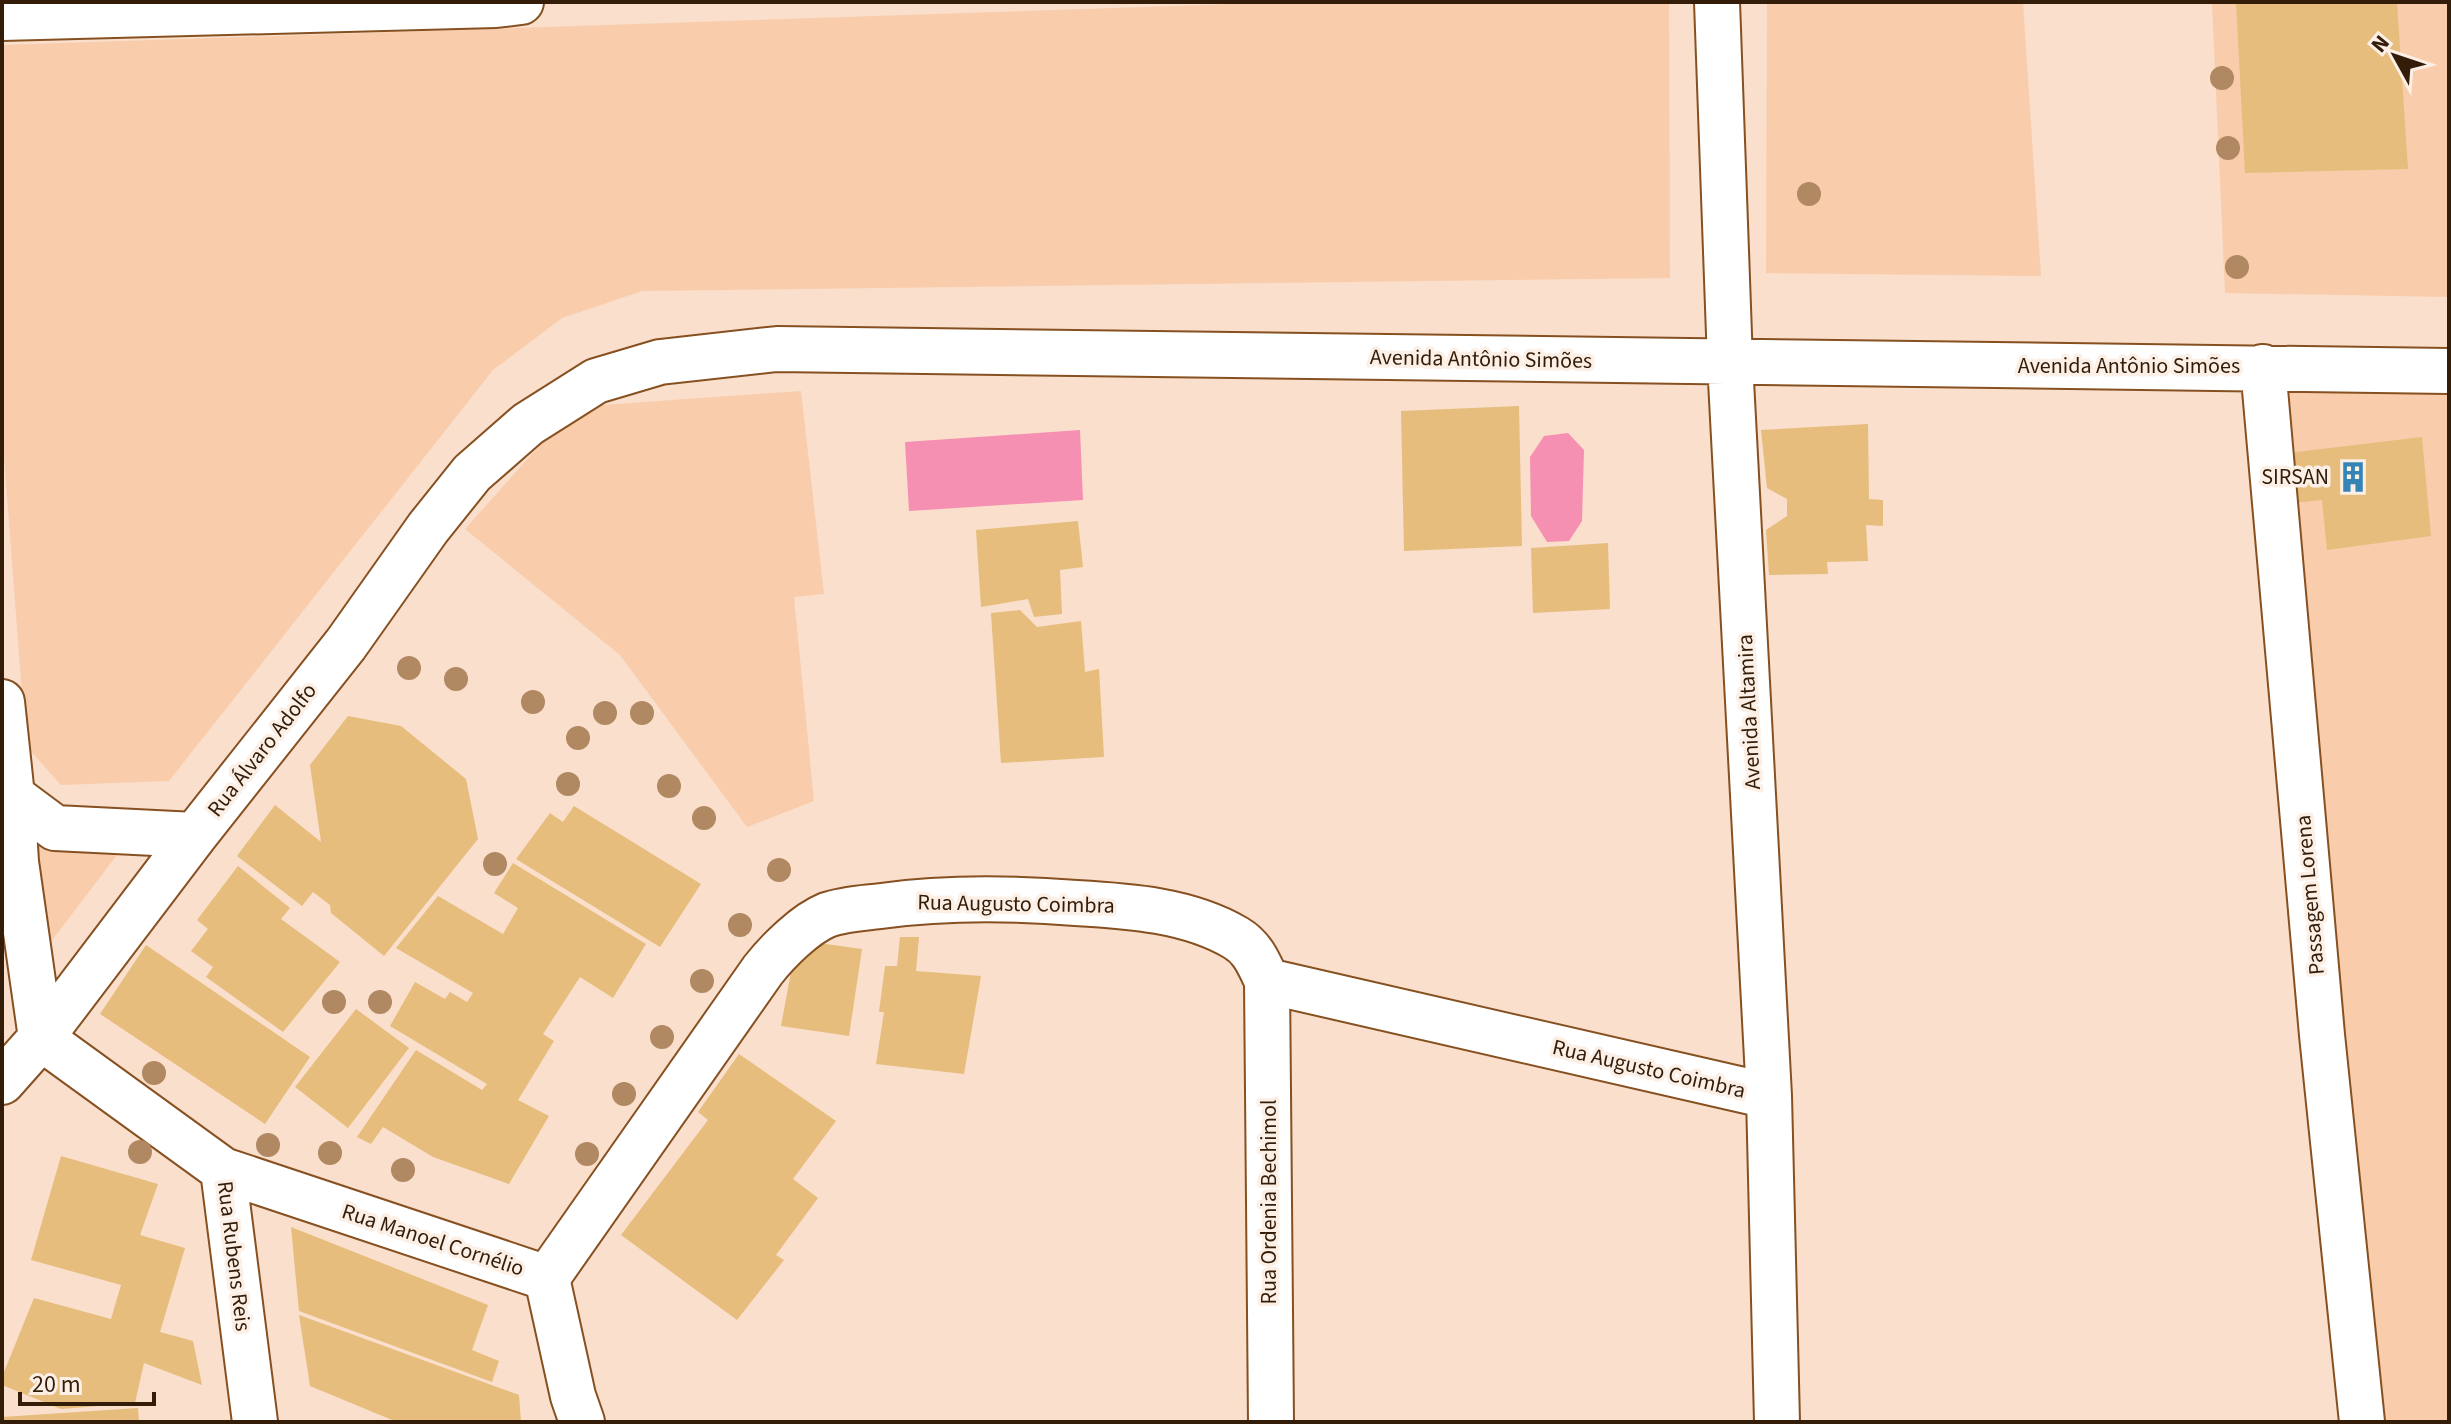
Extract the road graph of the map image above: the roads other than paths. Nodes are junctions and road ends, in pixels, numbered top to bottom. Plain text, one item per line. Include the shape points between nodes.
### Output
1 (521, 2) edge
2 (1717, 2) edge
3 (2, 18) edge
4 (1730, 362) junction
5 (2263, 367) junction
6 (2449, 371) edge
7 (528, 424) joint
8 (2, 702) edge
9 (7, 796) edge
10 (55, 828) junction
11 (195, 835) junction
12 (9, 862) edge
13 (1267, 981) junction
14 (41, 1038) junction
15 (2, 1082) edge
16 (1769, 1096) junction
17 (223, 1170) junction
18 (547, 1278) junction
19 (255, 1422) edge
20 (582, 1422) edge
21 (1271, 1422) edge
22 (1777, 1422) edge
23 (2362, 1422) edge

1 - 3 street
2 - 4 street, Avenida Altamira
4 - 5 street, Avenida Antônio Simões
4 - 7 street, Avenida Antônio Simões via 777,349 660,362 609,377
4 - 16 street, Avenida Altamira
5 - 6 street, Avenida Antônio Simões
5 - 23 street, Passagem Lorena
7 - 11 street, Rua Álvaro Adolfo via 472,473
8 - 9 street
9 - 10 street
9 - 12 street
10 - 11 street
10 - 12 street
11 - 14 street, Rua Álvaro Adolfo
12 - 14 street
13 - 16 street, Rua Augusto Coimbra
13 - 18 street, Rua Augusto Coimbra via 1255,954 1237,938 1178,916 1127,906 917,901 826,916 782,947 763,970
13 - 21 street, Rua Ordenia Bechimol
14 - 15 street, Rua Álvaro Adolfo
14 - 17 street, Rua Rubens Reis
16 - 22 street, Avenida Altamira
17 - 18 street, Rua Manoel Cornélio
17 - 19 street, Rua Rubens Reis
18 - 20 street, Rua Manoel Cornélio

